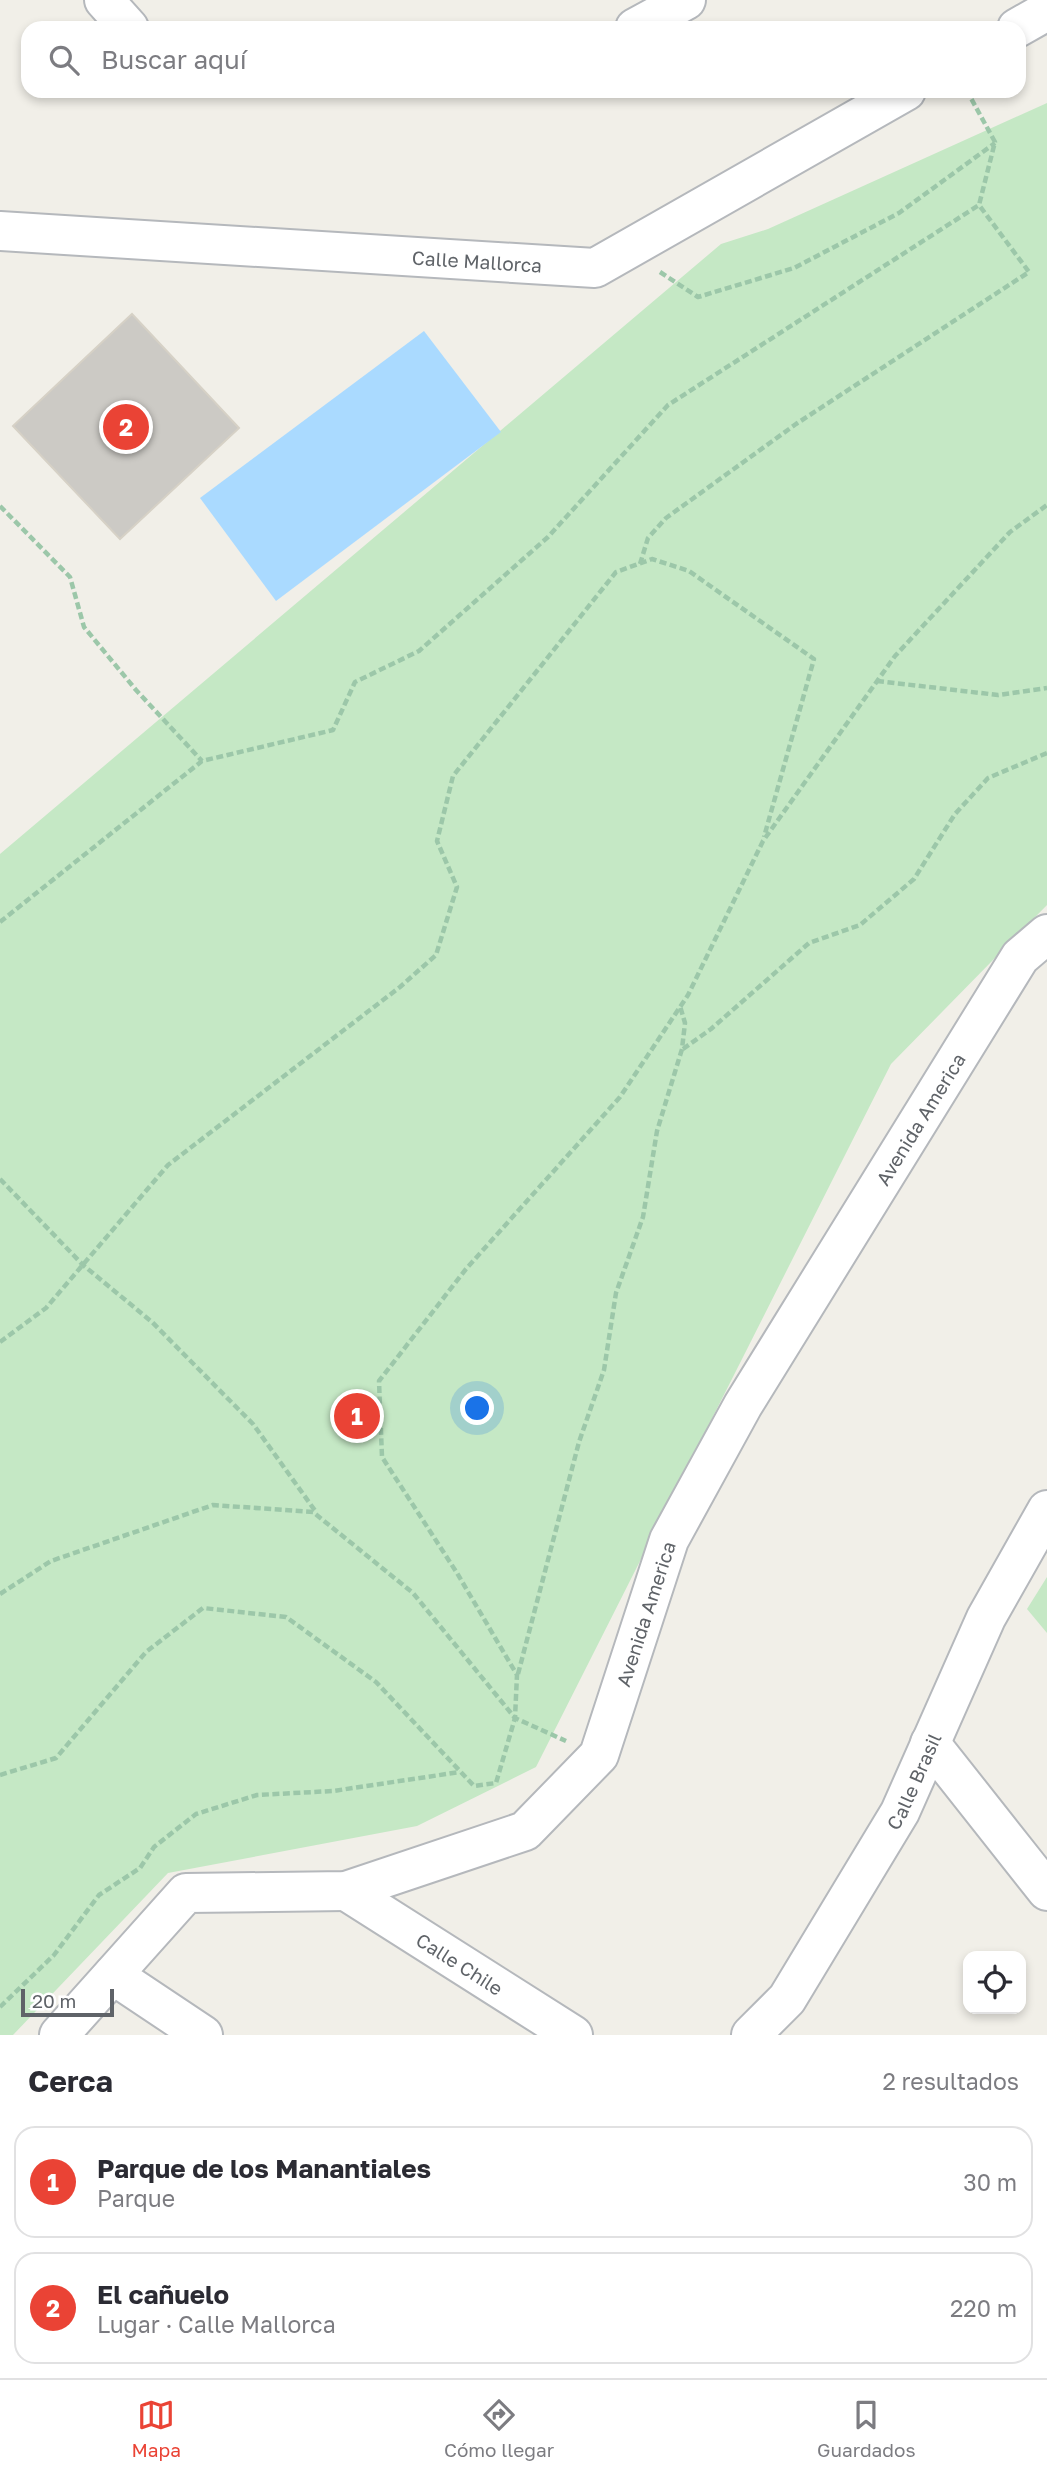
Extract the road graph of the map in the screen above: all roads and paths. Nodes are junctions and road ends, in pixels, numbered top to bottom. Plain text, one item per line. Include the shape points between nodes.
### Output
1 (686, 0) edge
2 (1047, 11) edge
3 (648, 21) edge
4 (1026, 23) edge
5 (894, 98) edge
6 (971, 98) edge
7 (995, 142) junction
8 (979, 205) junction
9 (0, 231) edge
10 (637, 244) junction
11 (1047, 505) edge
12 (0, 506) edge
13 (640, 564) junction
14 (877, 681) junction
15 (1047, 688) edge
16 (1047, 752) edge
17 (202, 761) junction
18 (763, 841) junction
19 (0, 922) edge
20 (1047, 934) edge
21 (680, 1006) junction
22 (682, 1049) junction
23 (0, 1179) edge
24 (83, 1265) junction
25 (0, 1342) edge
26 (1047, 1510) edge
27 (322, 1520) junction
28 (0, 1594) edge
29 (517, 1675) junction
30 (514, 1718) junction
31 (930, 1743) junction
32 (599, 1755) junction
33 (461, 1772) junction
34 (0, 1775) edge
35 (346, 1891) junction
36 (1047, 1891) edge
37 (113, 1975) junction
38 (0, 2007) edge
39 (59, 2035) edge
40 (203, 2035) edge
41 (573, 2035) edge
42 (751, 2035) edge

1 - 3 street
2 - 4 street
5 - 10 street, Calle Mallorca
6 - 7 path
7 - 8 path
7 - 10 path via 899,213 794,268 698,297 660,271
8 - 13 path via 1029,272 796,424 666,518 648,538
8 - 17 path via 668,405 548,537 419,651 355,682 333,730
9 - 10 street, Calle Mallorca via 595,268
11 - 14 path via 1010,532
12 - 17 path via 70,577 84,627
13 - 18 path via 652,559 689,571 814,659
13 - 24 path via 616,572 453,776 437,841 457,887 436,955 168,1165
14 - 15 path via 998,695
14 - 18 path
16 - 22 path via 988,778 956,814 914,879 860,925 809,943
17 - 19 path
18 - 21 path
20 - 32 street, Avenida America via 1020,957 743,1405 676,1528
21 - 22 path via 685,1023
21 - 29 path via 620,1097 466,1269 379,1381 382,1457
22 - 29 path via 657,1131 643,1217 616,1293 604,1370 579,1442
23 - 24 path
24 - 25 path via 46,1308
24 - 27 path via 152,1322 253,1424
26 - 31 street, Calle Brasil via 986,1618
27 - 28 path via 313,1512 213,1505 51,1561
27 - 30 path via 413,1592
29 - 30 path
30 - 32 path
30 - 33 path via 496,1783 474,1786
31 - 36 street
31 - 42 street, Calle Brasil via 900,1812 787,1999
32 - 35 street, Avenida America via 525,1831
33 - 34 path via 376,1682 286,1618 203,1608 146,1652 56,1758
33 - 38 path via 333,1791 257,1795 196,1814 154,1847 140,1868 99,1895 54,1955
35 - 37 street, Avenida America via 186,1893
35 - 41 street, Calle Chile
37 - 39 street, Avenida America
37 - 40 street

